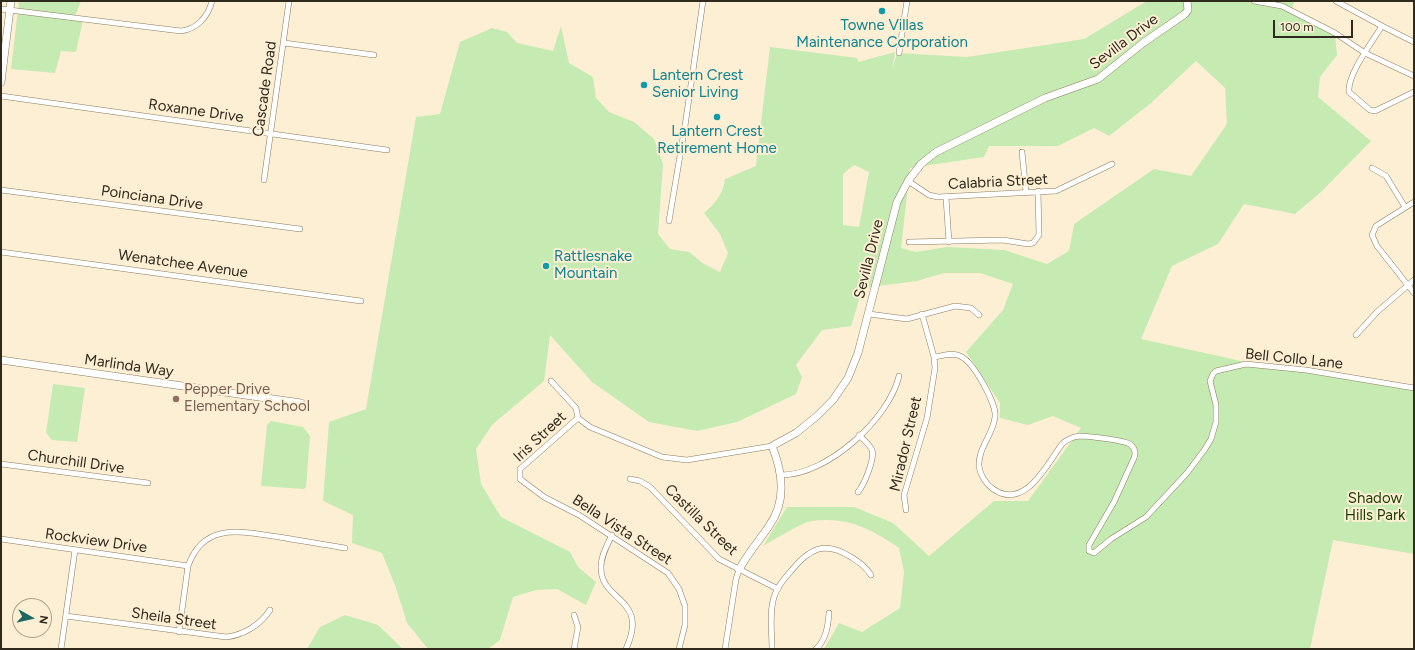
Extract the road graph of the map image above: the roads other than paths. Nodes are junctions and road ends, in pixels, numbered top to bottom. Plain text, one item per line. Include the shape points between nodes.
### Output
1 (11, 1) edge
2 (212, 1) edge
3 (289, 1) edge
4 (703, 1) edge
5 (907, 1) edge
6 (1186, 1) edge
7 (1254, 1) edge
8 (1336, 1) edge
9 (1, 9) edge
10 (10, 10) junction
11 (1382, 26) junction
12 (1414, 42) edge
13 (284, 43) junction
14 (899, 53) dead end
15 (1365, 53) junction
16 (374, 55) dead end
17 (1414, 76) edge
18 (1, 82) edge
19 (1414, 92) edge
20 (1, 96) edge
21 (270, 134) junction
22 (387, 150) dead end
23 (1022, 152) dead end
24 (1112, 164) dead end
25 (1372, 168) dead end
26 (264, 180) dead end
27 (908, 181) junction
28 (1, 190) edge
29 (1038, 191) junction
30 (1026, 192) junction
31 (946, 198) junction
32 (1414, 202) edge
33 (1405, 207) junction
34 (669, 221) dead end
35 (300, 229) dead end
36 (909, 242) dead end
37 (949, 242) junction
38 (1, 252) edge
39 (1414, 280) edge
40 (1408, 285) junction
41 (1414, 293) edge
42 (361, 301) dead end
43 (869, 314) junction
44 (922, 314) junction
45 (979, 315) dead end
46 (1356, 335) dead end
47 (934, 357) junction
48 (1, 360) edge
49 (899, 376) dead end
50 (551, 381) dead end
51 (1414, 388) edge
52 (301, 403) dead end
53 (578, 418) junction
54 (859, 435) junction
55 (772, 446) junction
56 (1, 464) edge
57 (519, 474) joint
58 (782, 475) junction
59 (630, 479) dead end
60 (148, 483) dead end
61 (858, 492) dead end
62 (906, 510) dead end
63 (612, 535) junction
64 (1, 539) edge
65 (345, 548) dead end
66 (75, 550) junction
67 (188, 566) junction
68 (739, 570) junction
69 (871, 575) dead end
70 (778, 589) junction
71 (270, 610) dead end
72 (829, 613) dead end
73 (574, 615) dead end
74 (66, 616) junction
75 (179, 632) junction
76 (61, 649) edge
77 (574, 649) edge
78 (626, 649) edge
79 (679, 649) edge
80 (725, 649) edge
81 (772, 649) edge
82 (816, 649) edge

1 - 10 street
2 - 10 street via 201,20 190,29 176,31
3 - 13 street, Cascade Road
4 - 34 street
5 - 14 street
6 - 27 street, Sevilla Drive via 1188,10 1185,14 1098,79 1045,98 936,152 921,164
7 - 15 street via 1282,6 1335,33
8 - 11 street
9 - 10 street
10 - 18 street
11 - 12 street
11 - 15 street
13 - 16 street
13 - 21 street, Cascade Road
15 - 17 street
15 - 19 street via 1348,85 1349,92 1370,110 1375,111
20 - 21 street, Roxanne Drive
21 - 22 street, Roxanne Drive
21 - 26 street, Cascade Road
23 - 30 street
24 - 29 street, Calabria Street via 1056,191
25 - 33 street via 1386,176
27 - 31 street, Calabria Street via 929,195
27 - 43 street, Sevilla Drive via 897,202
28 - 35 street, Poinciana Drive
29 - 30 street, Calabria Street
29 - 37 street via 1039,235 1033,243 1003,240
30 - 31 street, Calabria Street
31 - 37 street
32 - 33 street
33 - 40 street via 1376,226 1372,235 1377,246
36 - 37 street
38 - 42 street, Wenatchee Avenue
39 - 40 street
40 - 41 street
40 - 46 street via 1377,312
43 - 44 street via 907,319
43 - 55 street, Sevilla Drive via 848,378 833,400 796,433
44 - 45 street via 950,306 960,306 971,308
44 - 47 street, Mirador Street
47 - 51 street, Bell Collo Lane via 955,354 966,359 990,397 995,416 982,447 979,467 994,490 1014,494 1028,489 1062,444 1072,438 1081,436 1125,442 1134,449 1134,458 1114,502 1089,546 1092,553 1098,552 1111,539 1146,517 1187,473 1205,449 1216,422 1216,405 1210,381 1216,371 1246,364 1306,370
47 - 62 street, Mirador Street via 935,368 927,418 904,495
48 - 52 street, Marlinda Way
49 - 54 street via 896,388 885,406
50 - 53 street via 576,408
53 - 55 street, Sevilla Drive via 590,427 662,457 673,459 687,460
53 - 57 street, Iris Street via 520,469
54 - 58 street via 845,448 818,465 790,475
54 - 61 street via 872,449 872,457 864,485
55 - 58 street
56 - 60 street, Churchill Drive
57 - 63 street, Bella Vista Street via 520,479 544,497
58 - 68 street via 782,494 776,514
59 - 68 street, Castilla Street via 650,487 719,559
63 - 78 street via 600,568 607,586 624,602 632,615 633,633
63 - 79 street, Bella Vista Street via 664,569 676,583 685,612 685,625
64 - 66 street, Rockview Drive
65 - 67 street via 231,531 204,543 192,556
66 - 67 street, Rockview Drive
66 - 74 street
67 - 75 street
68 - 70 street, Castilla Street
68 - 80 street
69 - 70 street via 865,566 845,553 835,549 820,549 802,558
70 - 81 street via 771,612
71 - 75 street, Sheila Street via 252,628 235,636 217,637
72 - 82 street via 828,628
73 - 77 street via 578,627
74 - 75 street, Sheila Street
74 - 76 street

